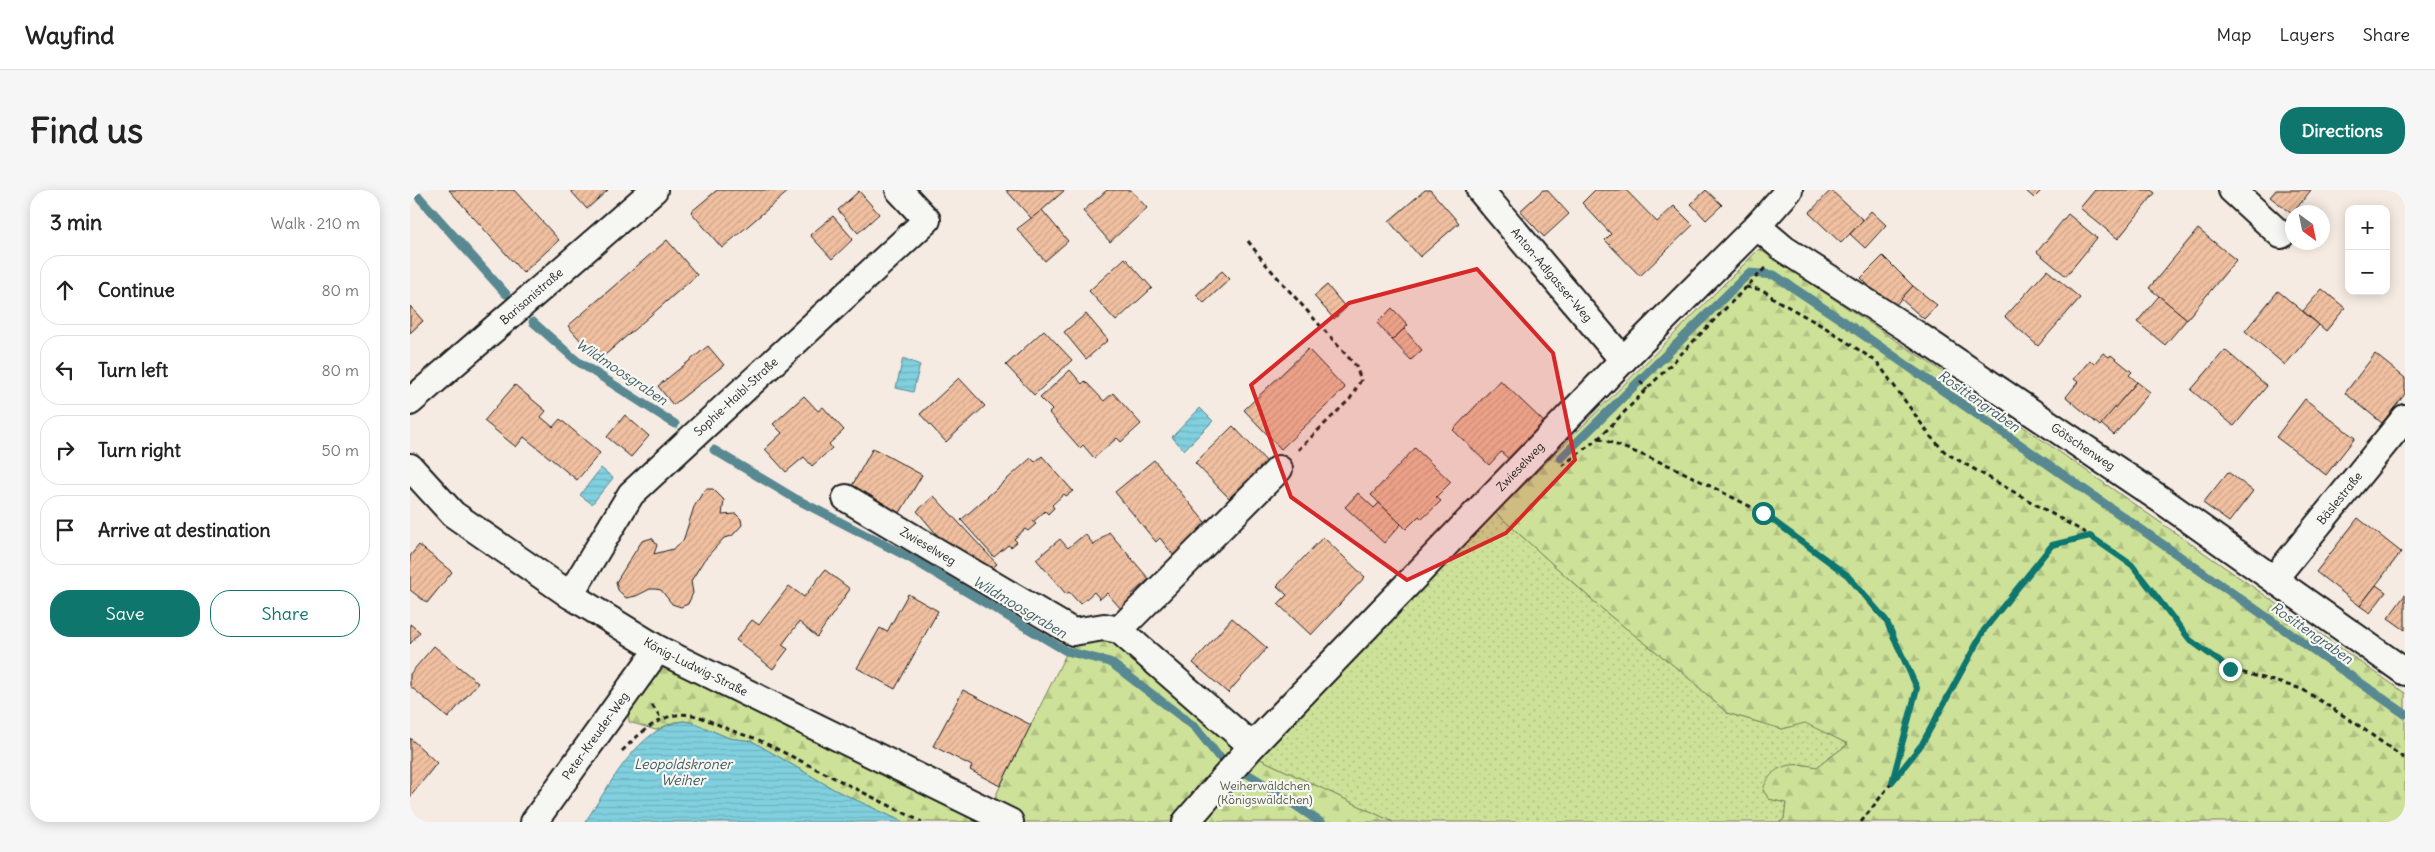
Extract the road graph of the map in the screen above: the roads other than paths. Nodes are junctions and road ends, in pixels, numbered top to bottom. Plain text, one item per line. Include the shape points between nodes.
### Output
1 (654, 190) edge
2 (899, 190) edge
3 (1480, 190) edge
4 (1789, 190) edge
5 (2232, 190) edge
6 (1757, 226) junction
7 (2282, 235) dead end
8 (1623, 360) junction
9 (410, 402) edge
10 (2405, 418) edge
11 (410, 467) edge
12 (1279, 469) road end
13 (846, 498) dead end
14 (2274, 580) junction
15 (570, 595) junction
16 (1119, 630) junction
17 (658, 649) junction
18 (2405, 672) edge
19 (1240, 759) junction
20 (534, 822) edge
21 (1010, 822) edge
22 (1186, 822) edge

1 - 9 street, Barisanistraße
2 - 15 street, Sophie-Haibl-Straße via 927,220 631,494
3 - 8 street, Anton-Adlgasser-Weg
4 - 6 street, Zwieselweg
5 - 7 street
6 - 8 street, Zwieselweg
6 - 14 street, Götschenweg via 1784,249 1946,354
8 - 19 street, Zwieselweg
10 - 14 street, Bäslestraße
11 - 15 street, König-Ludwig-Straße via 453,514
12 - 16 street
13 - 16 street, Zwieselweg via 1072,632 1104,627
14 - 18 street, Götschenweg
15 - 17 street, König-Ludwig-Straße
16 - 19 street
17 - 20 street, Peter-Kreuder-Weg
17 - 21 street, König-Ludwig-Straße
19 - 22 street, Zwieselweg

